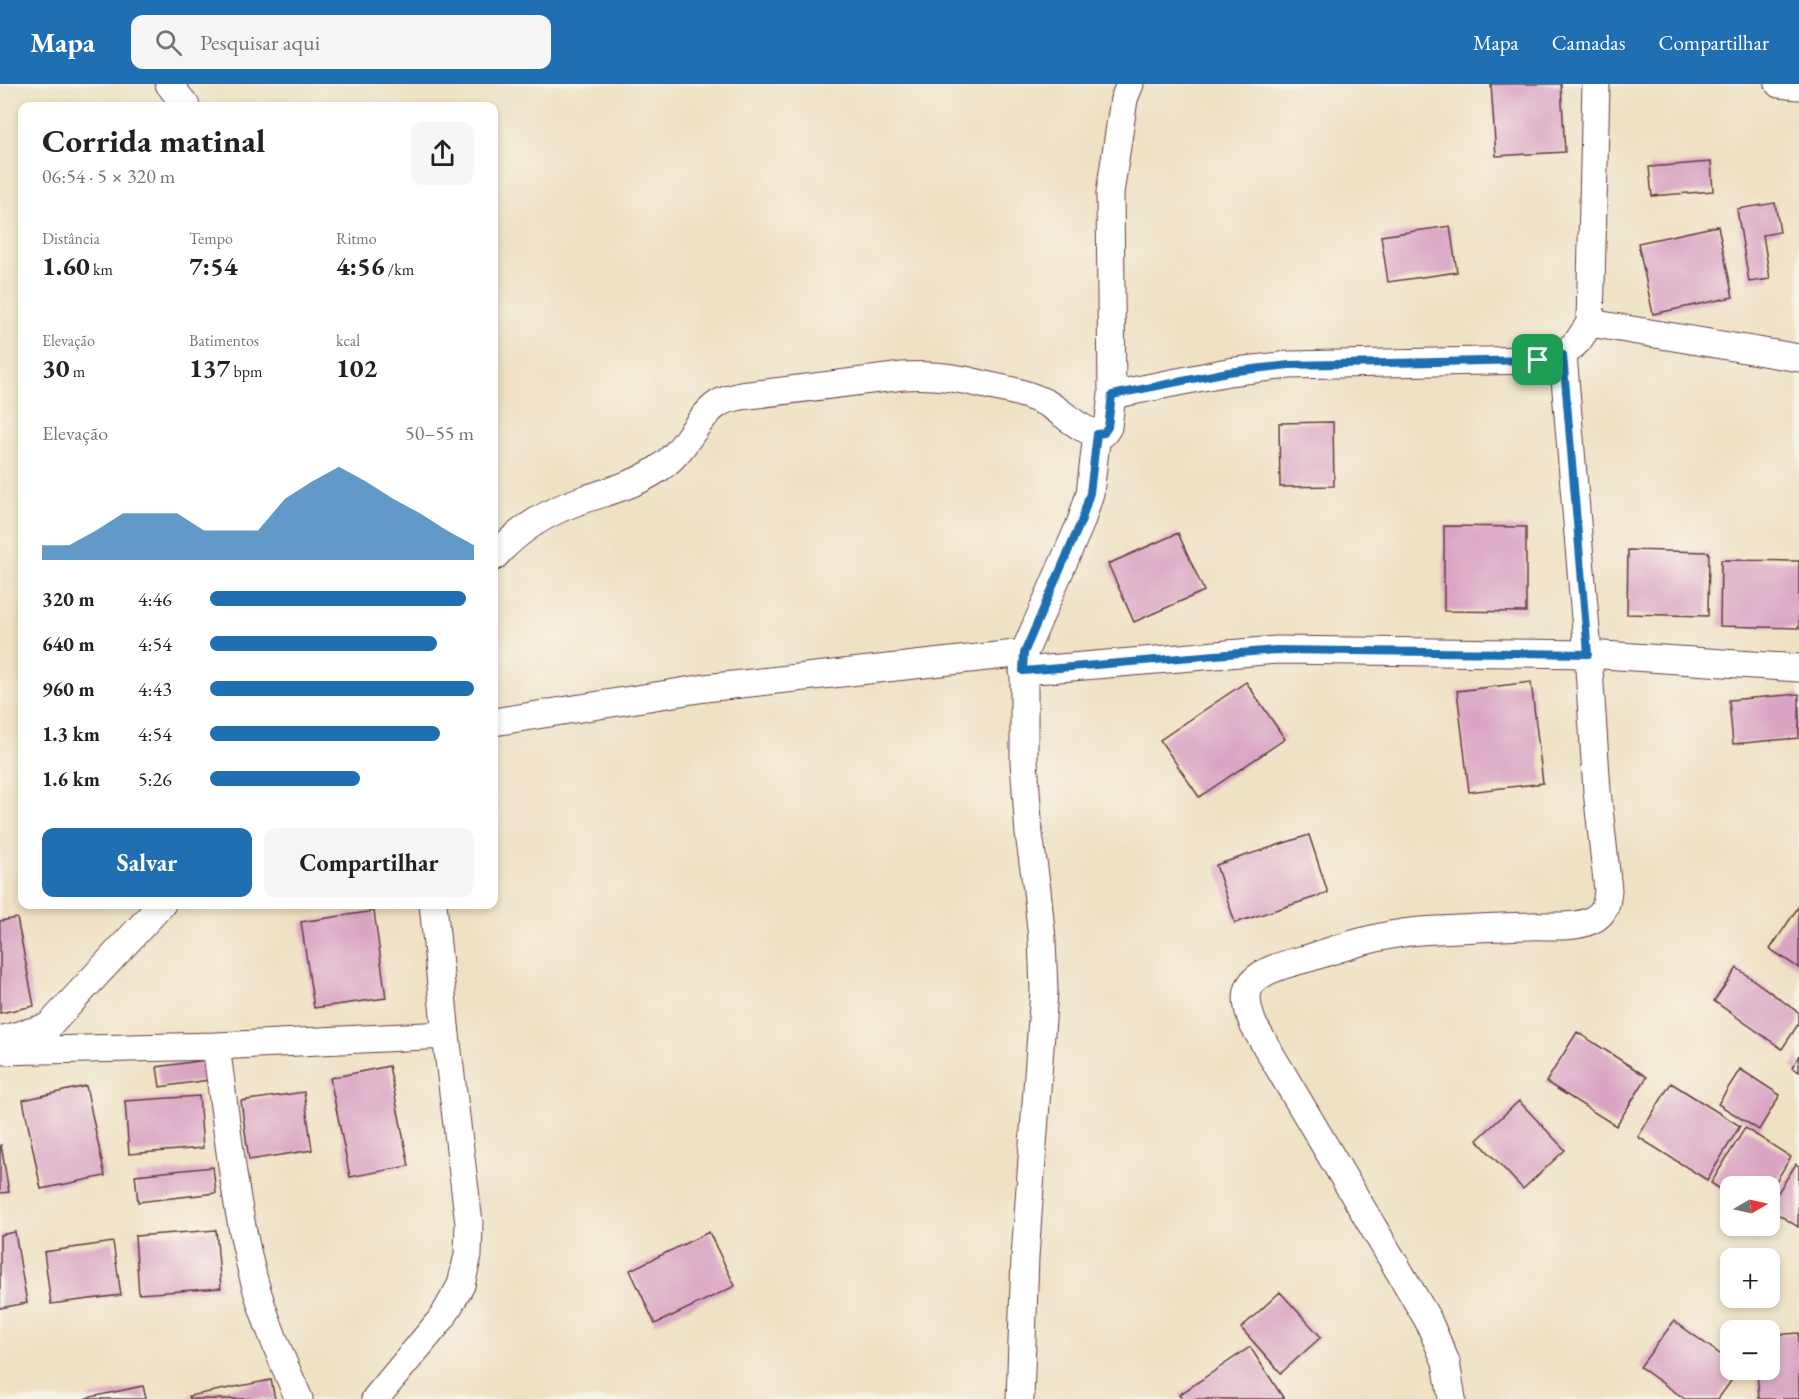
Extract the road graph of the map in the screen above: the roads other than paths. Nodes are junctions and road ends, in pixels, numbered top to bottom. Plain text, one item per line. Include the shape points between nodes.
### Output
1 (168, 84) edge
2 (1130, 84) edge
3 (1596, 84) edge
4 (1779, 84) edge
5 (1799, 86) edge
6 (183, 102) edge
7 (1590, 323) junction
8 (1563, 355) junction
9 (1799, 358) edge
10 (1112, 395) junction
11 (1097, 434) junction
12 (498, 553) edge
13 (1588, 654) junction
14 (1024, 662) junction
15 (1799, 668) edge
16 (498, 721) edge
17 (157, 909) edge
18 (433, 909) edge
19 (446, 1035) junction
20 (0, 1041) edge
21 (216, 1046) junction
22 (0, 1051) edge
23 (299, 1399) edge
24 (375, 1399) edge
25 (1020, 1399) edge
26 (1452, 1399) edge

1 - 6 street
2 - 10 street via 1124,99 1110,194
3 - 7 street
4 - 5 street
7 - 8 street
7 - 9 street
8 - 10 street via 1538,360 1289,365 1228,372
8 - 13 street
10 - 11 street via 1108,427
11 - 12 street via 1027,394 950,376 903,376 741,396 722,401 709,411 684,446 640,481 555,510 530,524
11 - 14 street via 1090,493 1081,522
13 - 14 street via 1276,650
13 - 15 street
13 - 26 street via 1608,890 1601,914 1573,926 1417,932 1366,940 1276,968 1258,976 1248,990 1248,1009 1254,1026 1428,1320 1446,1362
14 - 16 street via 705,688
14 - 25 street via 1024,761 1044,991 1025,1257
17 - 20 street via 48,1027
18 - 19 street
19 - 21 street
19 - 24 street via 469,1223 468,1255 461,1285 442,1317
21 - 22 street
21 - 23 street via 254,1280

